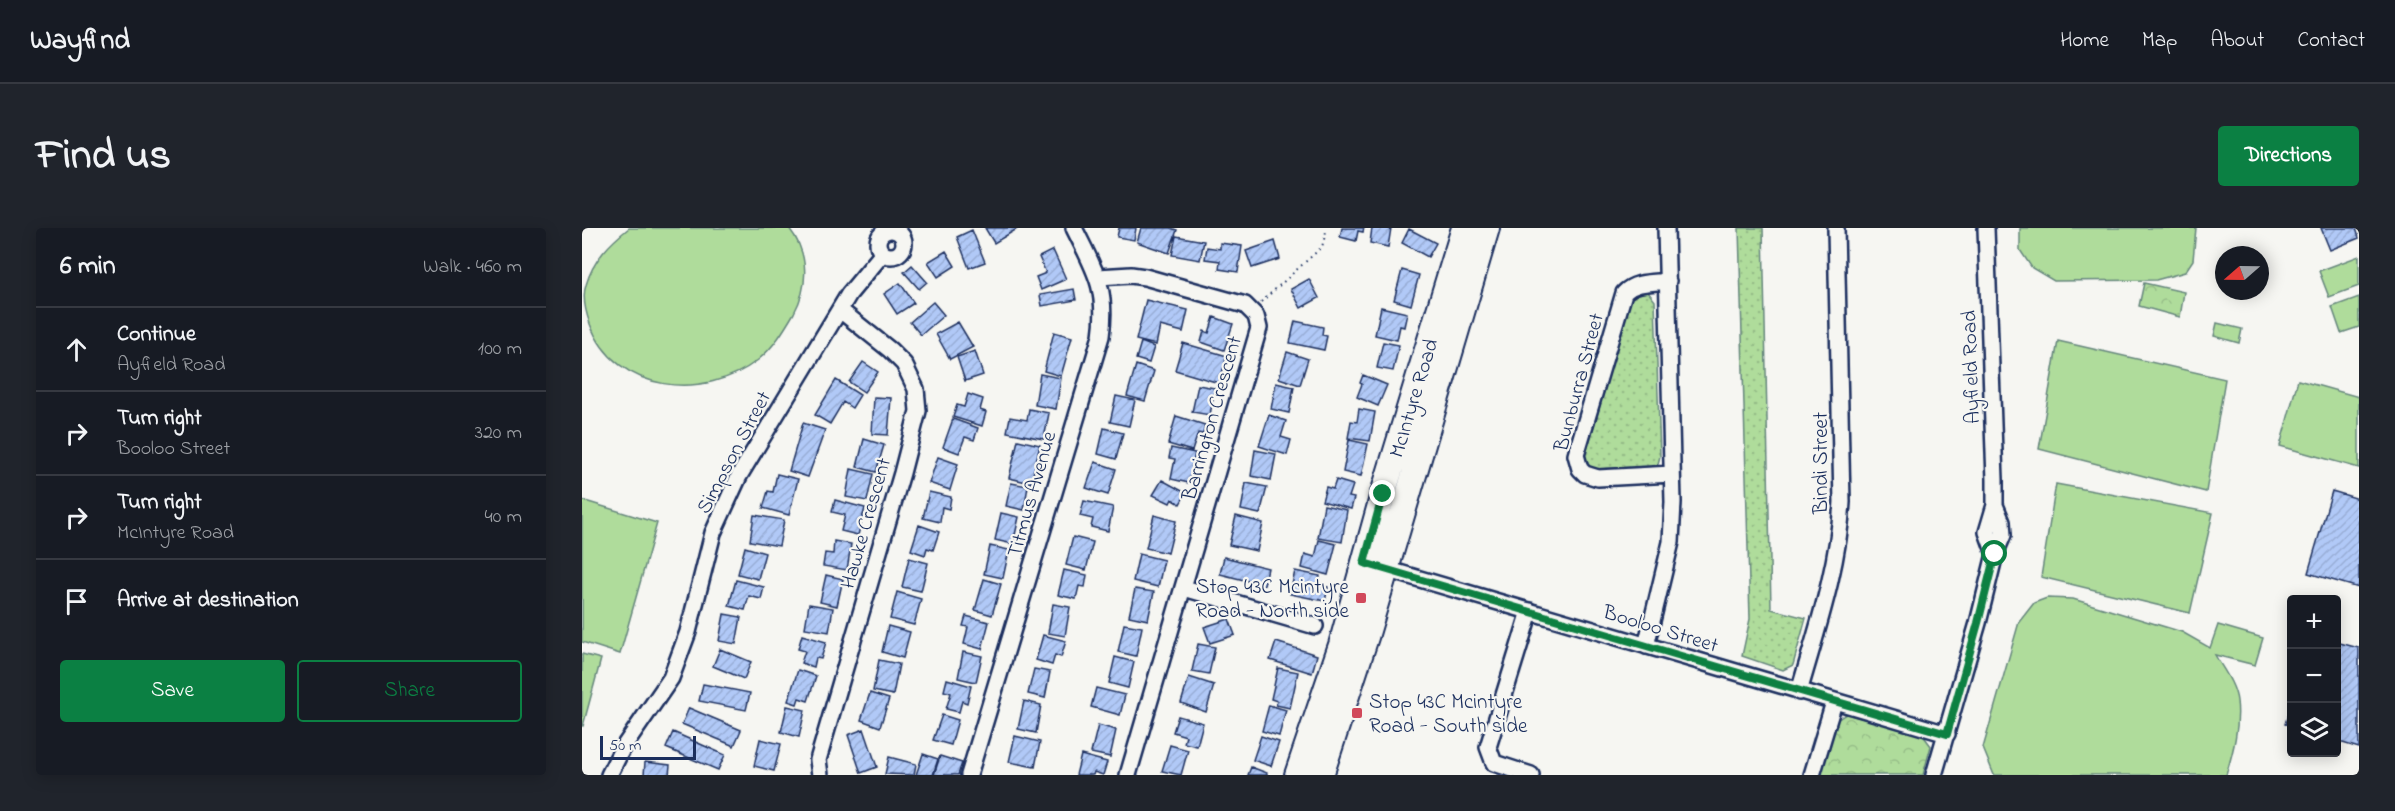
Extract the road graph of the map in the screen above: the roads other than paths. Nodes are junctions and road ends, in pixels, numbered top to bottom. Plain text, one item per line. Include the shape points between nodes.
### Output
1 (916, 228) edge
2 (1074, 228) edge
3 (1464, 228) edge
4 (1487, 228) edge
5 (1666, 228) edge
6 (1836, 228) edge
7 (1986, 228) edge
8 (880, 231) edge
9 (903, 236) junction
10 (884, 253) junction
11 (1098, 277) junction
12 (1668, 281) junction
13 (840, 310) junction
14 (1672, 474) junction
15 (1375, 566) junction
16 (1184, 588) junction
17 (1530, 611) junction
18 (1315, 626) dead end
19 (1646, 645) junction
20 (1799, 692) junction
21 (1834, 702) junction
22 (1947, 734) junction
23 (621, 751) junction
24 (597, 775) edge
25 (609, 775) edge
26 (820, 775) edge
27 (969, 775) edge
28 (1128, 775) edge
29 (1297, 775) edge
30 (1321, 775) edge
31 (1531, 775) edge
32 (1812, 775) edge
33 (1934, 775) edge

1 - 9 street
2 - 11 street, Titmus Avenue
3 - 15 main road, McIntyre Road
4 - 15 main road, McIntyre Road
5 - 12 street
6 - 20 street, Bindi Street via 1842,502 1839,540
7 - 22 street, Ayfield Road via 1995,505 2003,530
8 - 9 street via 892,230
8 - 10 street via 879,243
9 - 10 street via 900,253
10 - 13 street, Simpson Street
11 - 16 street, Barrington Crescent via 1145,276 1245,305 1257,319 1256,337
11 - 27 street, Titmus Avenue via 1104,304 1101,336
12 - 14 street
12 - 14 street, Bunburra Street via 1638,284 1624,293 1576,455 1580,469 1592,477
13 - 23 street, Simpson Street via 739,476 713,533 688,632 671,678
13 - 26 street, Hawke Crescent via 904,364 916,389 918,411 818,760
14 - 19 street via 1671,542
15 - 17 street, Booloo Street
15 - 29 main road, McIntyre Road via 1341,645
15 - 30 main road, McIntyre Road
16 - 18 street
16 - 28 street, Barrington Crescent
17 - 19 street, Booloo Street
17 - 31 street via 1488,747 1494,763
19 - 20 street, Booloo Street
20 - 21 street, Booloo Street
21 - 22 street, Booloo Street
21 - 32 street
22 - 33 street, Ayfield Road
23 - 24 street, Simpson Street
23 - 25 street, Simpson Street

